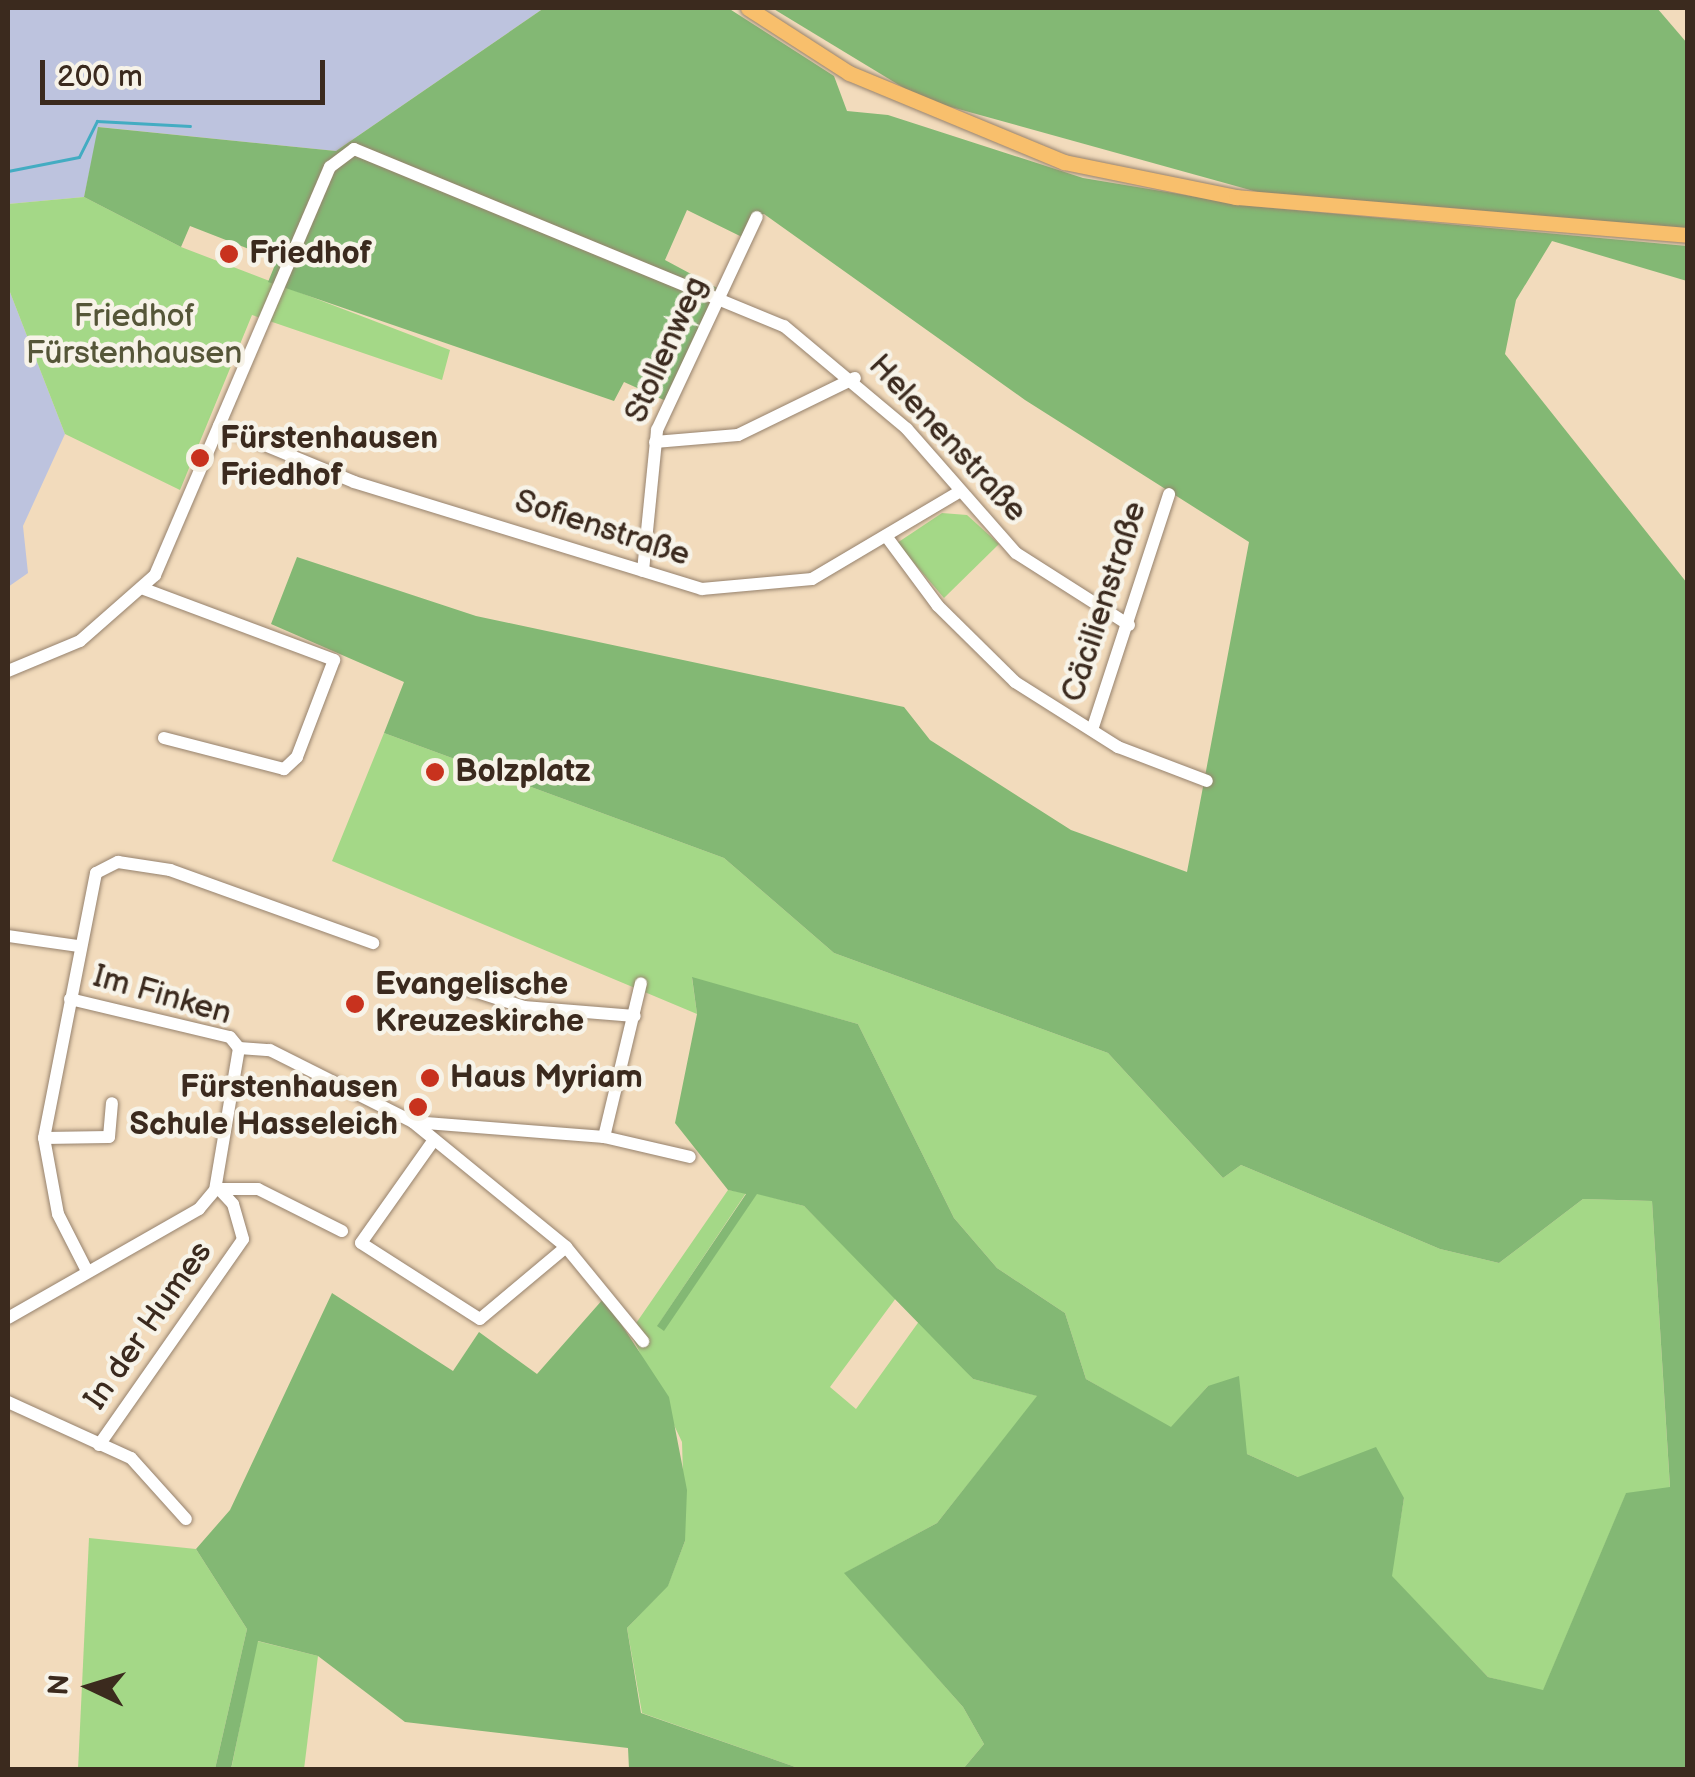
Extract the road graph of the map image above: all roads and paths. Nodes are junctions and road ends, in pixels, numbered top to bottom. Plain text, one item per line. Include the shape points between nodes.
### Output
1 (748, 8) edge
2 (757, 216) dead end
3 (1688, 235) edge
4 (722, 293) junction
5 (855, 378) junction
6 (218, 426) junction
7 (655, 442) junction
8 (959, 492) junction
9 (1169, 494) dead end
10 (889, 540) junction
11 (643, 571) junction
12 (144, 589) junction
13 (1129, 625) junction
14 (8, 671) edge
15 (1094, 727) junction
16 (164, 738) dead end
17 (1207, 781) dead end
18 (8, 936) edge
19 (373, 943) dead end
20 (78, 946) junction
21 (640, 983) dead end
22 (468, 989) dead end
23 (70, 999) junction
24 (635, 1016) junction
25 (239, 1048) junction
26 (112, 1103) dead end
27 (413, 1122) junction
28 (604, 1137) junction
29 (44, 1138) junction
30 (432, 1144) junction
31 (690, 1157) dead end
32 (219, 1188) junction
33 (342, 1232) dead end
34 (566, 1247) junction
35 (87, 1271) junction
36 (8, 1318) edge
37 (644, 1341) dead end
38 (8, 1402) edge
39 (99, 1446) junction
40 (186, 1519) dead end

1 - 3 main road via 849,73 1064,162 1236,197
2 - 4 street, Stollenweg
4 - 5 street, Helenenstraße
4 - 6 street, Helenenstraße via 354,149 330,167
4 - 7 street, Stollenweg
5 - 7 street via 738,434
5 - 8 street, Helenenstraße
6 - 11 street, Sofienstraße via 354,482
6 - 12 street via 178,537
7 - 11 street, Stollenweg
8 - 10 street, Sofienstraße
8 - 13 street, Helenenstraße via 1042,575
9 - 13 street, Cäcilienstraße
10 - 11 street, Sofienstraße via 773,588 702,589
10 - 15 street via 972,645
12 - 14 street via 80,642
12 - 16 street via 334,660 297,758 284,769
13 - 15 street, Cäcilienstraße
15 - 17 street via 1118,747
18 - 20 street
19 - 20 street via 220,884 118,862 89,884
20 - 23 street
21 - 24 street
22 - 24 street via 524,1006
23 - 25 street, Im Finken via 230,1037
23 - 29 street
24 - 28 street
25 - 27 street, Im Finken via 270,1050
25 - 32 street
26 - 29 street via 109,1137
27 - 28 street
27 - 30 street
28 - 31 street
29 - 35 street via 58,1214
30 - 34 street
30 - 34 street via 361,1243 480,1319
32 - 33 street via 276,1196
32 - 35 street via 198,1209
32 - 39 street, In der Humes via 243,1239
34 - 37 street
35 - 36 street
38 - 39 street
39 - 40 street via 142,1466

